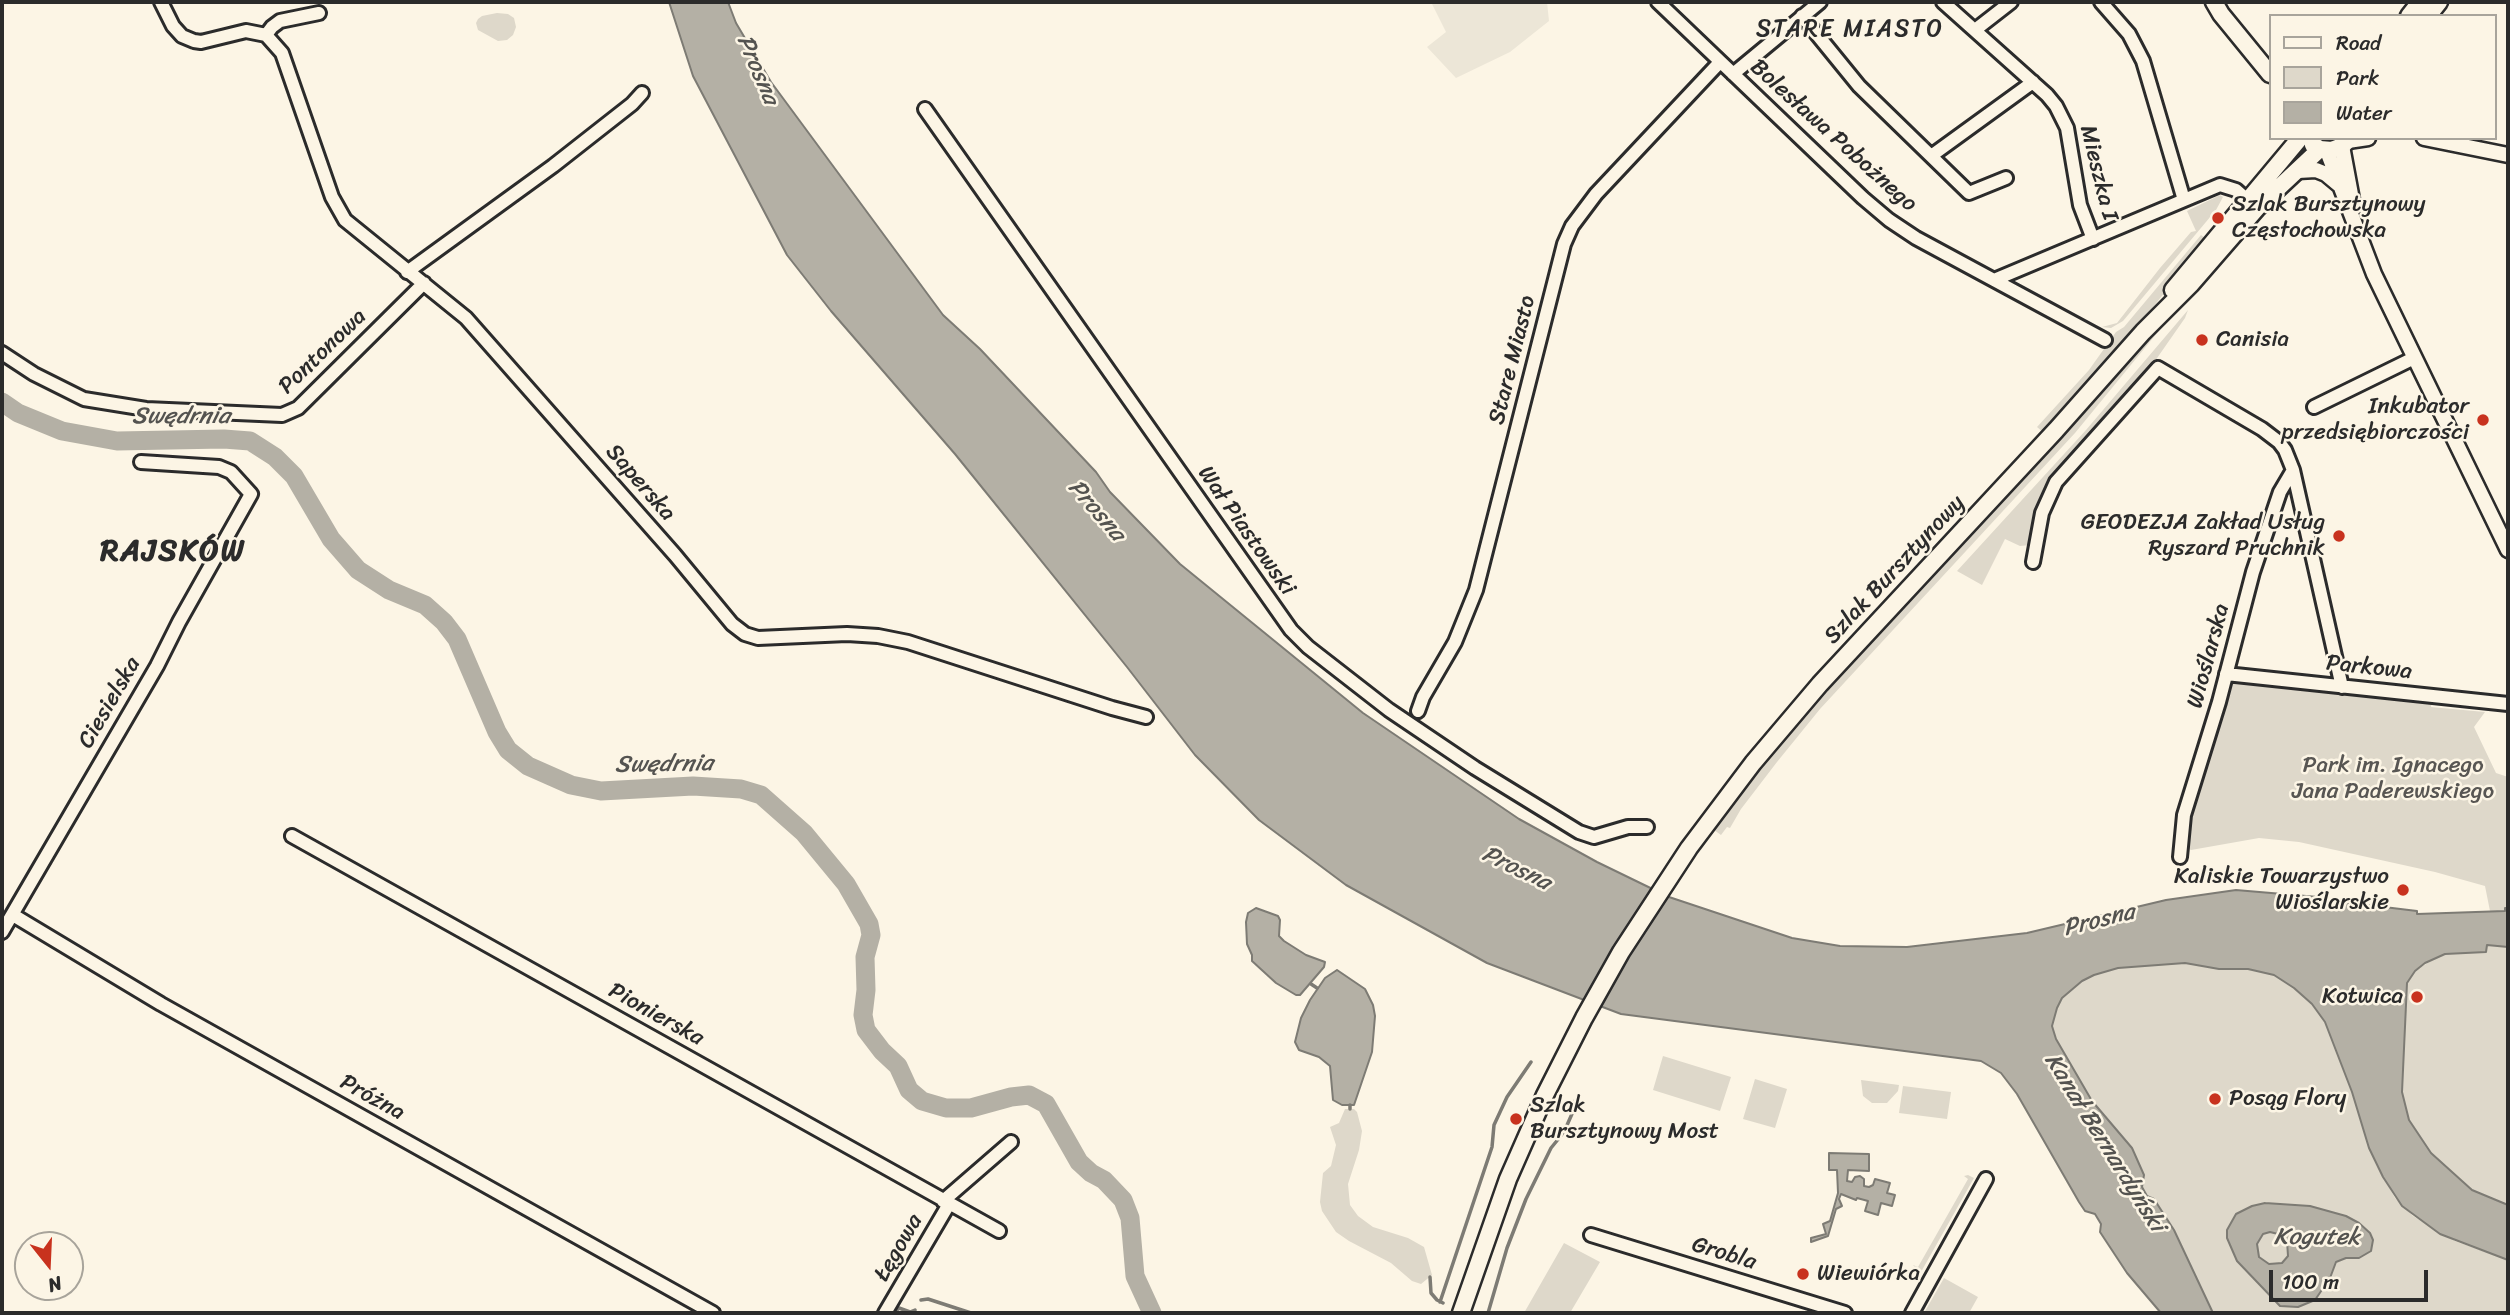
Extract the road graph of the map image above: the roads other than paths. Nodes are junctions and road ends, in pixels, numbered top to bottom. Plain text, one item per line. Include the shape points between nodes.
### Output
1 (161, 2) edge
2 (1658, 2) edge
3 (1820, 2) edge
4 (1943, 2) edge
5 (2011, 2) edge
6 (2101, 2) edge
7 (2202, 2) edge
8 (2217, 8) edge
9 (319, 13) dead end
10 (1802, 16) junction
11 (1975, 30) junction
12 (266, 35) junction
13 (1720, 61) junction
14 (2268, 72) edge
15 (1733, 74) junction
16 (2033, 82) junction
17 (642, 93) dead end
18 (925, 109) dead end
19 (2299, 140) edge
20 (2316, 140) edge
21 (2359, 140) edge
22 (2434, 140) edge
23 (2338, 145) edge
24 (2508, 155) edge
25 (1931, 156) junction
26 (2298, 171) junction
27 (2006, 177) dead end
28 (2339, 185) junction
29 (2184, 200) junction
30 (2252, 204) junction
31 (2354, 224) junction
32 (2093, 239) junction
33 (407, 272) junction
34 (1994, 280) junction
35 (424, 283) junction
36 (2105, 340) dead end
37 (2, 353) edge
38 (2414, 358) junction
39 (2314, 407) dead end
40 (141, 462) dead end
41 (2292, 470) junction
42 (2508, 550) edge
43 (2033, 562) dead end
44 (2226, 674) junction
45 (2342, 687) junction
46 (2508, 704) edge
47 (1418, 711) dead end
48 (1146, 717) dead end
49 (1647, 827) dead end
50 (292, 836) dead end
51 (2180, 857) dead end
52 (13, 915) junction
53 (2, 932) edge
54 (1011, 1142) dead end
55 (1986, 1179) dead end
56 (946, 1203) junction
57 (999, 1231) dead end
58 (1591, 1235) dead end
59 (713, 1313) edge
60 (885, 1313) edge
61 (1461, 1313) edge
62 (1845, 1313) edge
63 (1912, 1313) edge

1 - 12 street via 173,26 194,41 246,31
2 - 13 street, Bolesława Pobożnego
3 - 10 street
4 - 11 street, Mieszka I
5 - 11 street
6 - 29 street via 2129,34 2143,61
7 - 8 main road
8 - 14 main road
9 - 12 street via 279,21
10 - 15 street
10 - 25 street via 1859,86
11 - 16 street, Mieszka I
12 - 33 street, Saperska via 282,53 338,211
13 - 15 street, Bolesława Pobożnego
13 - 47 street, Stare Miasto via 1596,194 1572,226 1475,590 1455,642
15 - 34 street, Bolesława Pobożnego via 1889,220
16 - 25 street
16 - 32 street, Mieszka I via 2056,106 2067,128 2080,205
17 - 33 street via 553,166
18 - 49 street, Wał Piastowski via 1291,630 1308,647 1389,710 1579,831 1594,836
19 - 30 main road, Szlak Bursztynowy
20 - 23 main road
21 - 23 street
22 - 24 street
23 - 26 main road, Szlak Bursztynowy
23 - 28 street
23 - 31 street via 2349,174
25 - 27 street via 1969,192
26 - 28 street via 2316,170
26 - 30 main road, Szlak Bursztynowy
28 - 31 street
29 - 30 street via 2220,186 2231,187
29 - 32 street
30 - 61 main road, Szlak Bursztynowy via 2191,284 1784,725 1686,852 1621,952 1569,1047 1508,1179
31 - 38 street
32 - 34 street
33 - 35 street, Saperska
34 - 36 street, Bolesława Pobożnego
35 - 37 street, Pontonowa via 288,414 146,409 84,399
35 - 48 street, Saperska via 466,318 745,634 771,640 847,634 908,642
38 - 39 street
38 - 42 street
40 - 52 street, Ciesielska via 219,467 231,472 251,494
41 - 43 street via 2285,450 2271,435 2158,368 2056,482 2042,513
41 - 44 street, Wioślarska via 2264,536
41 - 45 street
44 - 45 street, Parkowa
44 - 51 street, Wioślarska via 2184,815
45 - 46 street, Parkowa
50 - 56 street, Pionierska
52 - 53 street, Ciesielska
52 - 59 street, Próżna via 161,1004
54 - 56 street, Łęgowa
55 - 63 street
56 - 57 street, Pionierska
56 - 60 street, Łęgowa
58 - 62 street, Grobla

